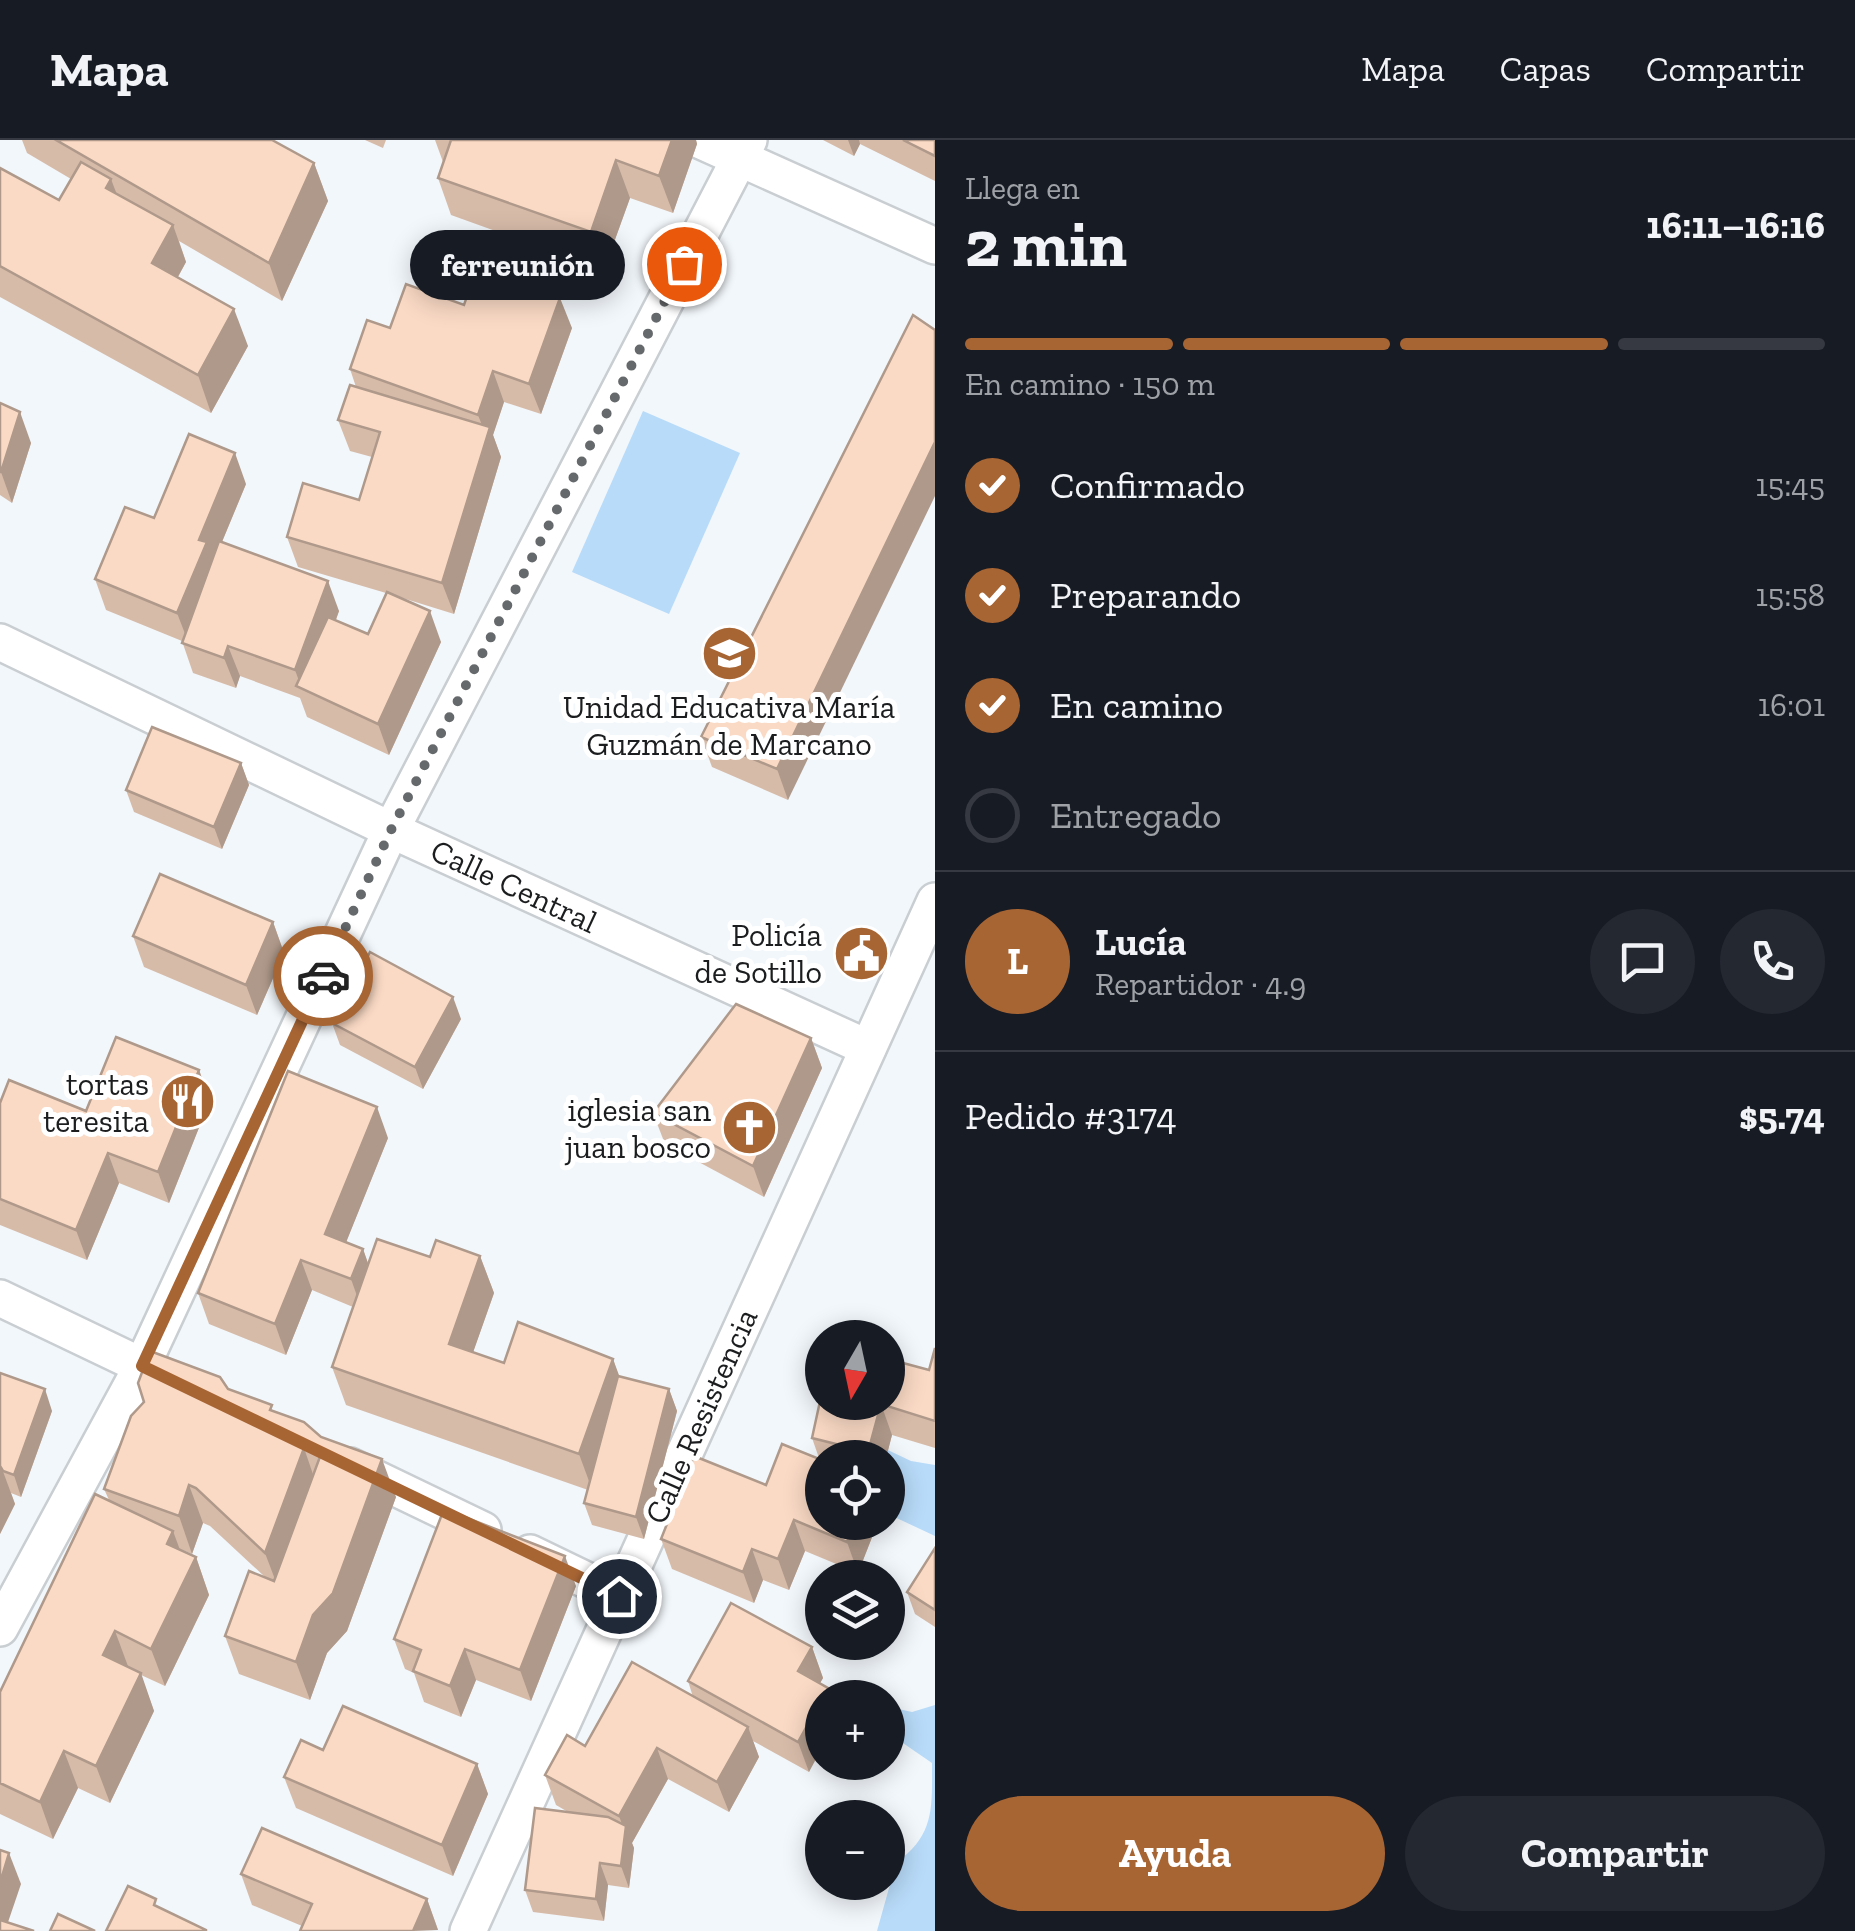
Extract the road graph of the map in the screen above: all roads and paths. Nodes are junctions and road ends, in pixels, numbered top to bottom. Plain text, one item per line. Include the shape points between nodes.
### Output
1 (698, 140) edge
2 (744, 149) edge
3 (935, 246) edge
4 (0, 642) edge
5 (391, 830) junction
6 (935, 901) edge
7 (868, 1048) junction
8 (0, 1298) edge
9 (142, 1366) junction
10 (195, 1392) edge
11 (319, 1451) edge
12 (619, 1596) junction
13 (0, 1628) edge
14 (468, 1931) edge

1 - 2 street
2 - 3 street
2 - 5 street
4 - 5 street, Calle Central
5 - 7 street, Calle Central
5 - 9 street
6 - 7 street, Calle Resistencia
7 - 12 street, Calle Resistencia
8 - 9 street
9 - 10 street
9 - 13 street
11 - 12 street
12 - 14 street, Calle Resistencia

